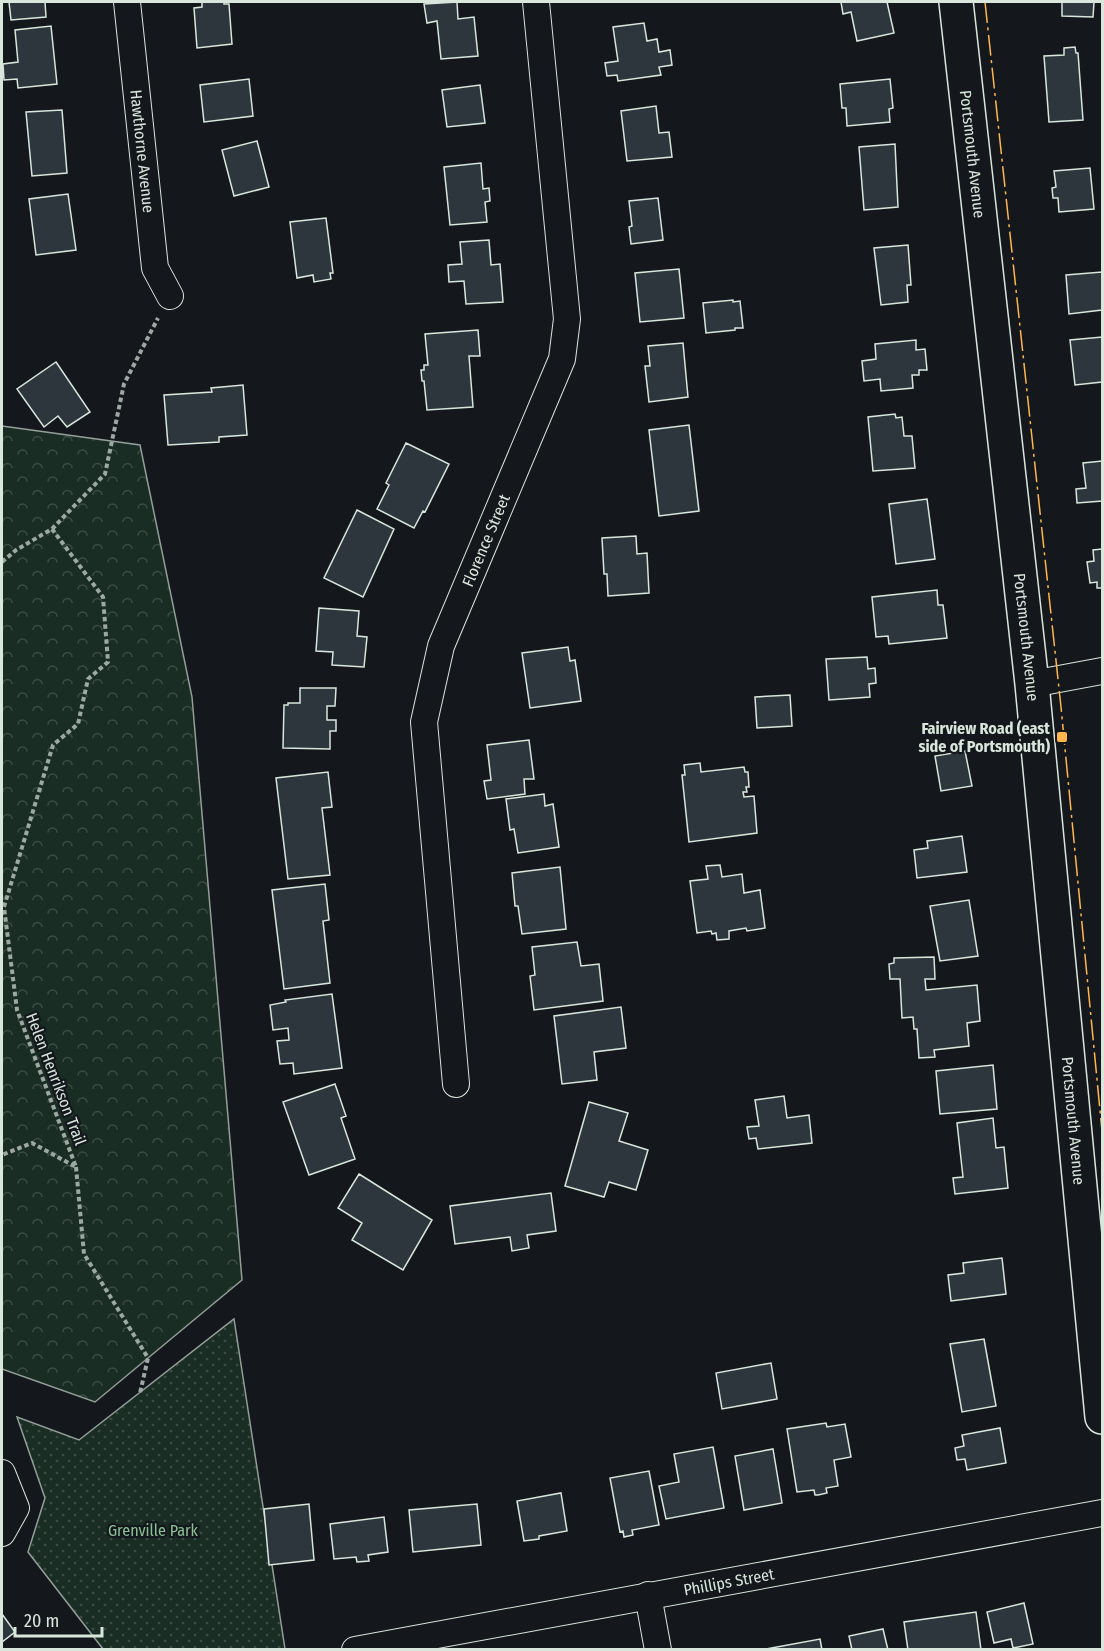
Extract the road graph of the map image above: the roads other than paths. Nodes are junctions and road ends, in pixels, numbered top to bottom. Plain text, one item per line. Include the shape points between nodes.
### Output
1 (127, 2) edge
2 (536, 2) edge
3 (956, 2) edge
4 (170, 296) road end
5 (1102, 671) edge
6 (1032, 684) junction
7 (456, 1084) dead end
8 (1102, 1417) edge
9 (2, 1473) edge
10 (1102, 1513) edge
11 (2, 1533) edge
12 (648, 1595) junction
13 (355, 1650) edge
14 (658, 1650) edge

1 - 4 street, Hawthorne Avenue via 155,268
2 - 7 street, Florence Street via 567,319 562,359 441,646 424,722
3 - 6 main road, Portsmouth Avenue
5 - 6 street
6 - 8 main road, Portsmouth Avenue
9 - 11 street via 16,1508
10 - 12 street, Phillips Street
12 - 13 street, Phillips Street
12 - 14 street

